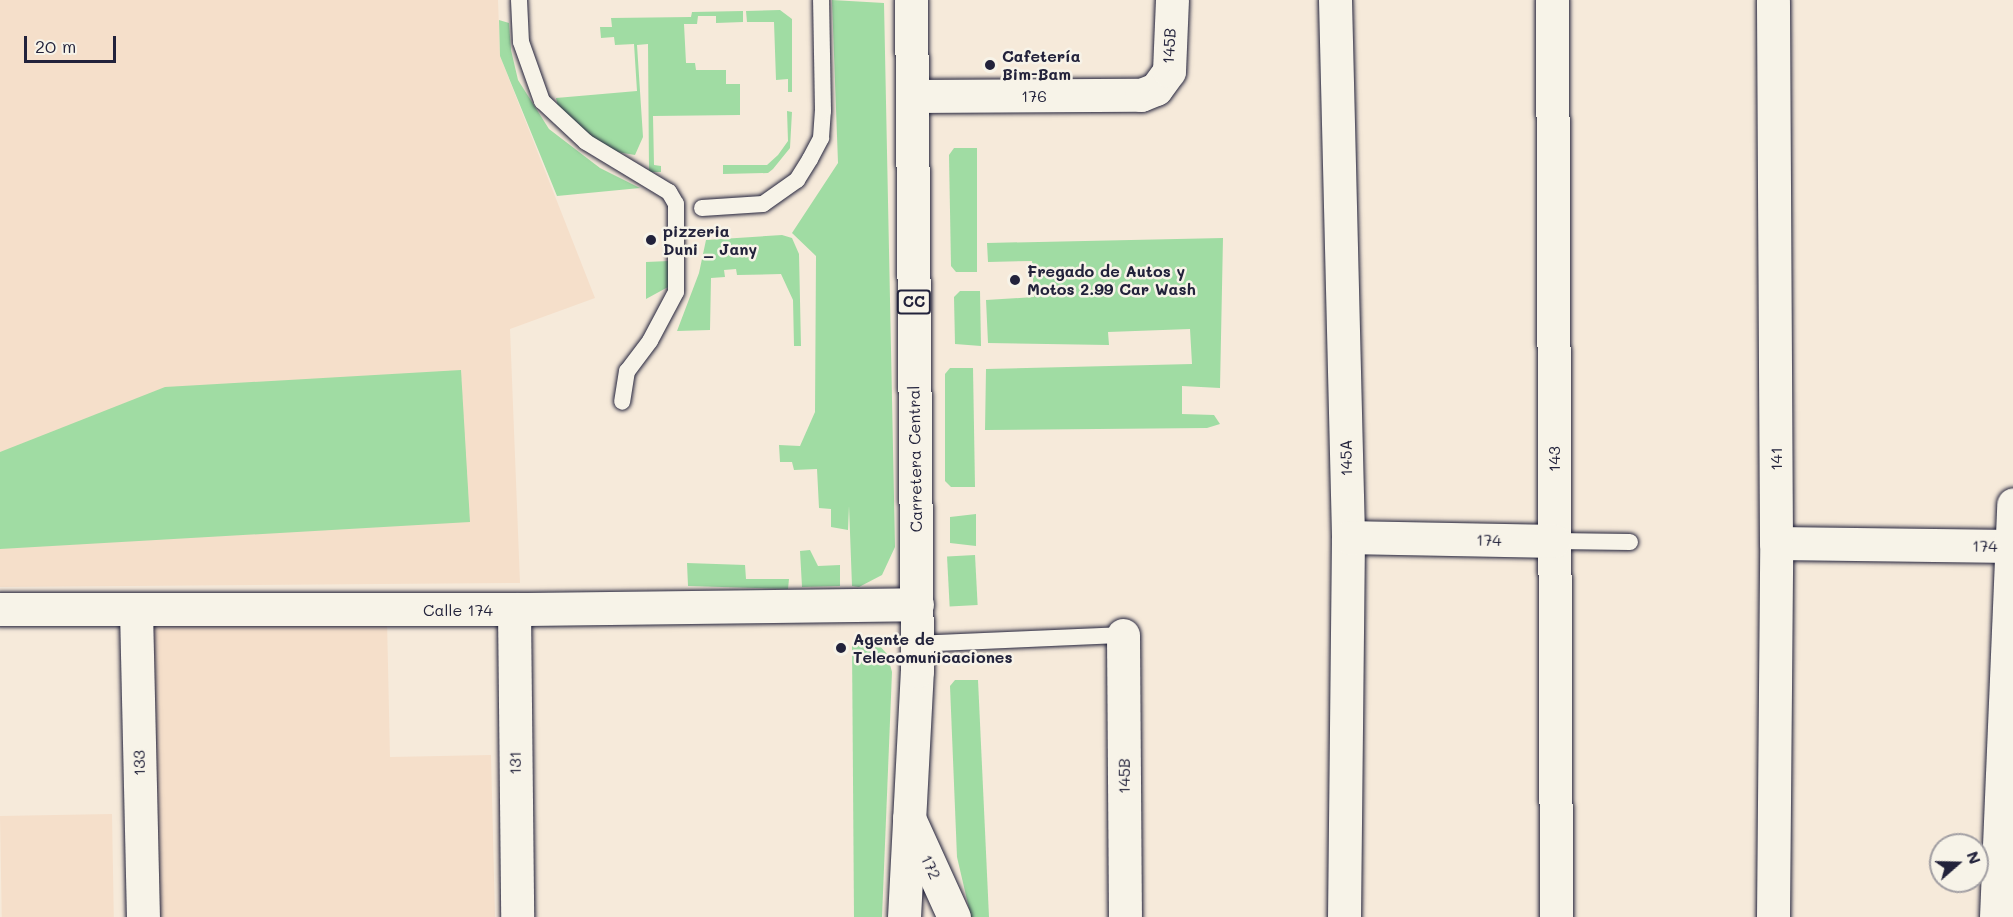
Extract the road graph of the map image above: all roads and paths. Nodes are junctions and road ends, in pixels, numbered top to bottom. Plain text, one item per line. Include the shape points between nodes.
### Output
1 (519, 0) edge
2 (821, 0) edge
3 (911, 0) edge
4 (1172, 0) edge
5 (1335, 0) edge
6 (1552, 0) edge
7 (1773, 0) edge
8 (1156, 89) joint
9 (912, 96) junction
10 (702, 208) dead end
11 (622, 402) dead end
12 (2013, 504) edge
13 (1348, 537) junction
14 (1554, 541) junction
15 (1630, 542) dead end
16 (1776, 543) junction
17 (2012, 546) edge
18 (917, 604) junction
19 (0, 609) edge
20 (514, 609) junction
21 (136, 610) junction
22 (1123, 635) joint
23 (916, 644) junction
24 (909, 818) junction
25 (143, 917) edge
26 (517, 917) edge
27 (904, 917) edge
28 (954, 917) edge
29 (1125, 917) edge
30 (1344, 917) edge
31 (1556, 917) edge
32 (1773, 917) edge
33 (1996, 917) edge

1 - 11 lane via 521,42 542,101 586,142 669,192 676,204 676,292 650,341 627,371
2 - 10 lane via 823,111 821,138 810,159 797,180 763,204
3 - 9 street, Carretera Central / CC
4 - 8 street, 145B via 1169,71
5 - 13 street, 145A
6 - 14 street, 143
7 - 16 street, 141
8 - 9 street, 176 via 1141,95
9 - 18 street, Carretera Central / CC
12 - 17 street
13 - 14 street, 174
13 - 30 street, 145A
14 - 15 lane, 174
14 - 31 street, 143
16 - 17 street, 174
16 - 32 street, 141
17 - 33 street
18 - 20 street, Calle 174
18 - 23 street, Carretera Central / CC
19 - 21 street, Calle 174
20 - 21 street, Calle 174
20 - 26 street, 131
21 - 25 street, 133
22 - 23 lane
22 - 29 street, 145B
23 - 24 street, Carretera Central / CC
24 - 27 street, Carretera Central / CC
24 - 28 street, 172

